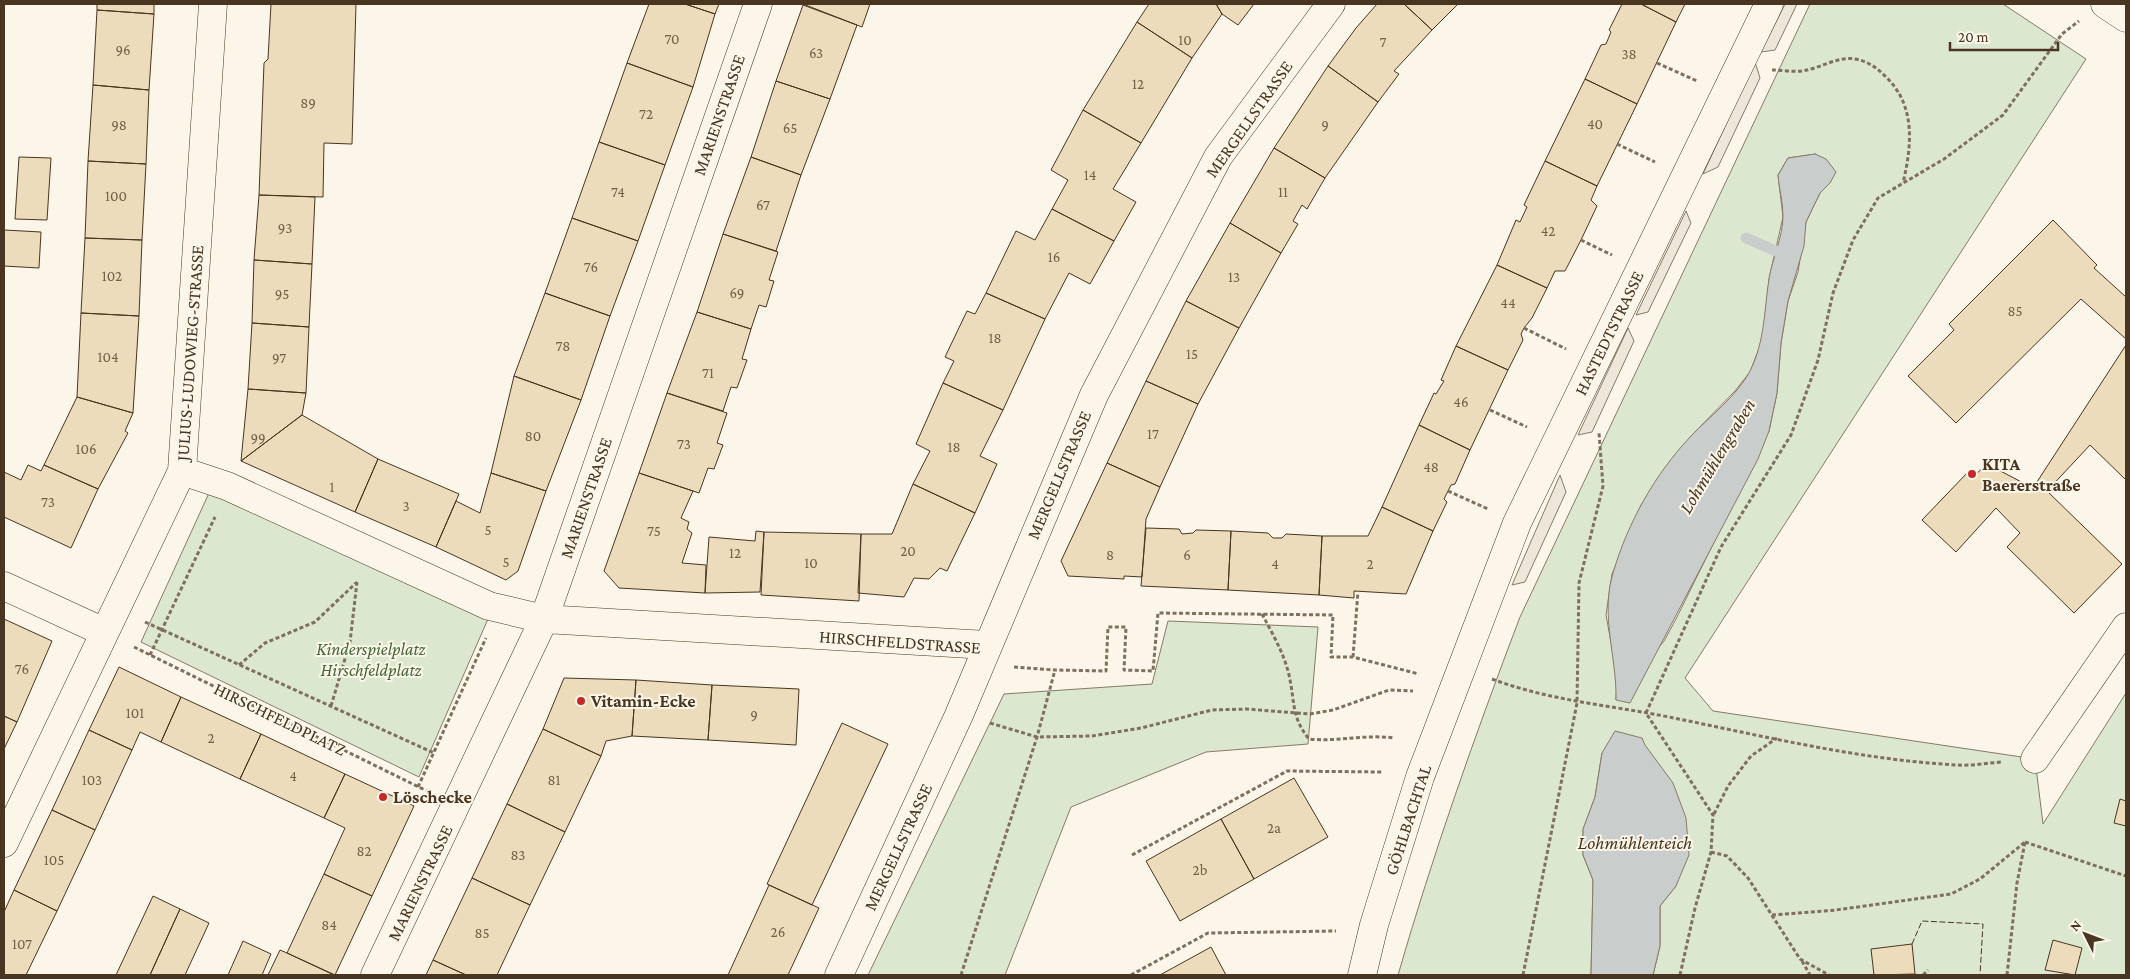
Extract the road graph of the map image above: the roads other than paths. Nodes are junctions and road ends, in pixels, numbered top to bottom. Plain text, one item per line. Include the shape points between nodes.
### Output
1 (212, 4) edge
2 (758, 4) edge
3 (1331, 4) edge
4 (1769, 4) edge
5 (2095, 10) edge
6 (2126, 18) edge
7 (182, 471) junction
8 (4, 586) edge
9 (544, 619) junction
10 (109, 620) junction
11 (2126, 628) edge
12 (987, 646) junction
13 (1475, 673) joint
14 (2035, 759) road end
15 (4, 842) edge
16 (375, 975) edge
17 (839, 975) edge
18 (1362, 975) edge

1 - 7 street, JULIUS-LUDOWIEG-STRASSE
2 - 9 street, MARIENSTRASSE
3 - 12 street, MERGELLSTRASSE via 1218,157 1094,395
4 - 13 street, HASTEDTSTRASSE via 1517,523
5 - 6 street
7 - 9 street via 227,486 490,606
7 - 10 street, JULIUS-LUDOWIEG-STRASSE
8 - 10 street
9 - 12 street, HIRSCHFELDSTRASSE
9 - 16 street, MARIENSTRASSE
10 - 15 street, JULIUS-LUDOWIEG-STRASSE
11 - 14 street
12 - 17 street, MERGELLSTRASSE via 959,715
13 - 18 street, GÖHLBACHTAL via 1420,777 1374,925

